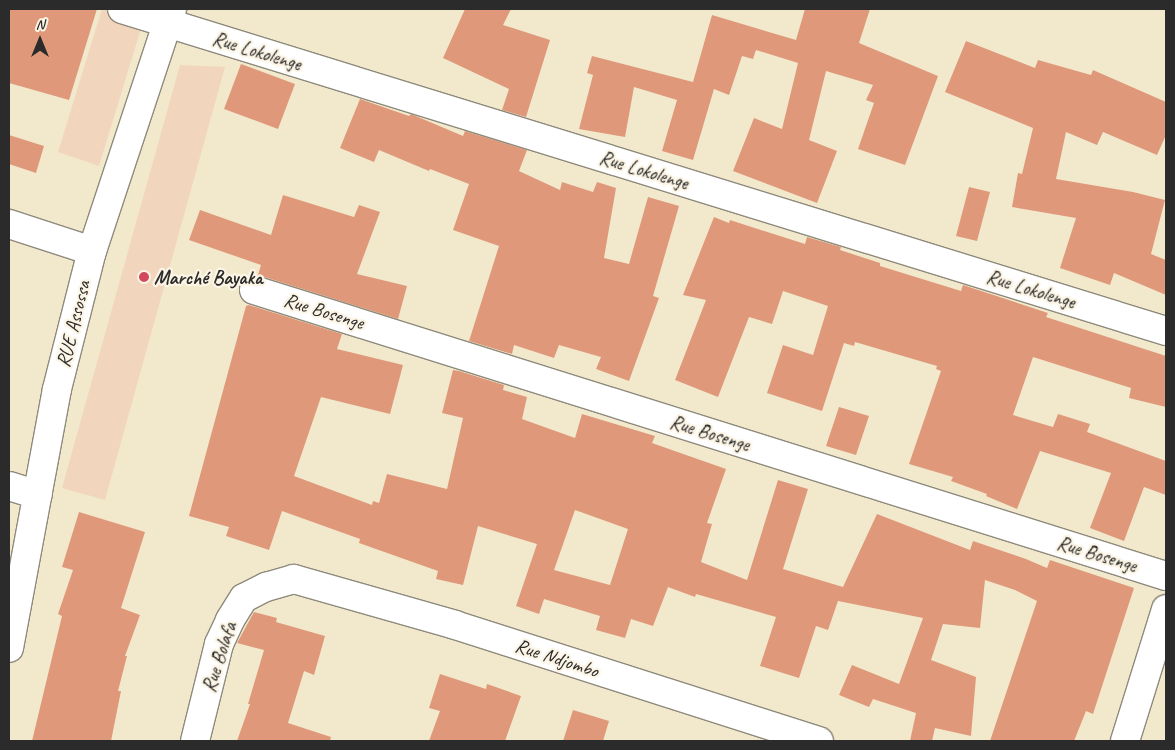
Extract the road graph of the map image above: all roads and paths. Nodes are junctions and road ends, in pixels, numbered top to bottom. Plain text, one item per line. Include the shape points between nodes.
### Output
1 (122, 9) edge
2 (170, 16) edge
3 (9, 224) edge
4 (92, 251) junction
5 (254, 290) dead end
6 (1166, 331) edge
7 (9, 486) edge
8 (38, 495) junction
9 (1166, 576) edge
10 (294, 579) joint
11 (1166, 609) edge
12 (9, 648) edge
13 (195, 741) edge
14 (819, 741) edge
15 (1125, 741) edge

1 - 2 street, Rue Lokolenge
2 - 4 street, RUE Assossa
2 - 6 street, Rue Lokolenge
3 - 4 street
4 - 8 street, RUE Assossa via 57,389
5 - 9 street, Rue Bosenge
7 - 8 street
8 - 12 street, RUE Assossa
10 - 13 street, Rue Bolafa via 244,598 230,620 219,644
10 - 14 street, Rue Ndjombo via 455,626
11 - 15 street

